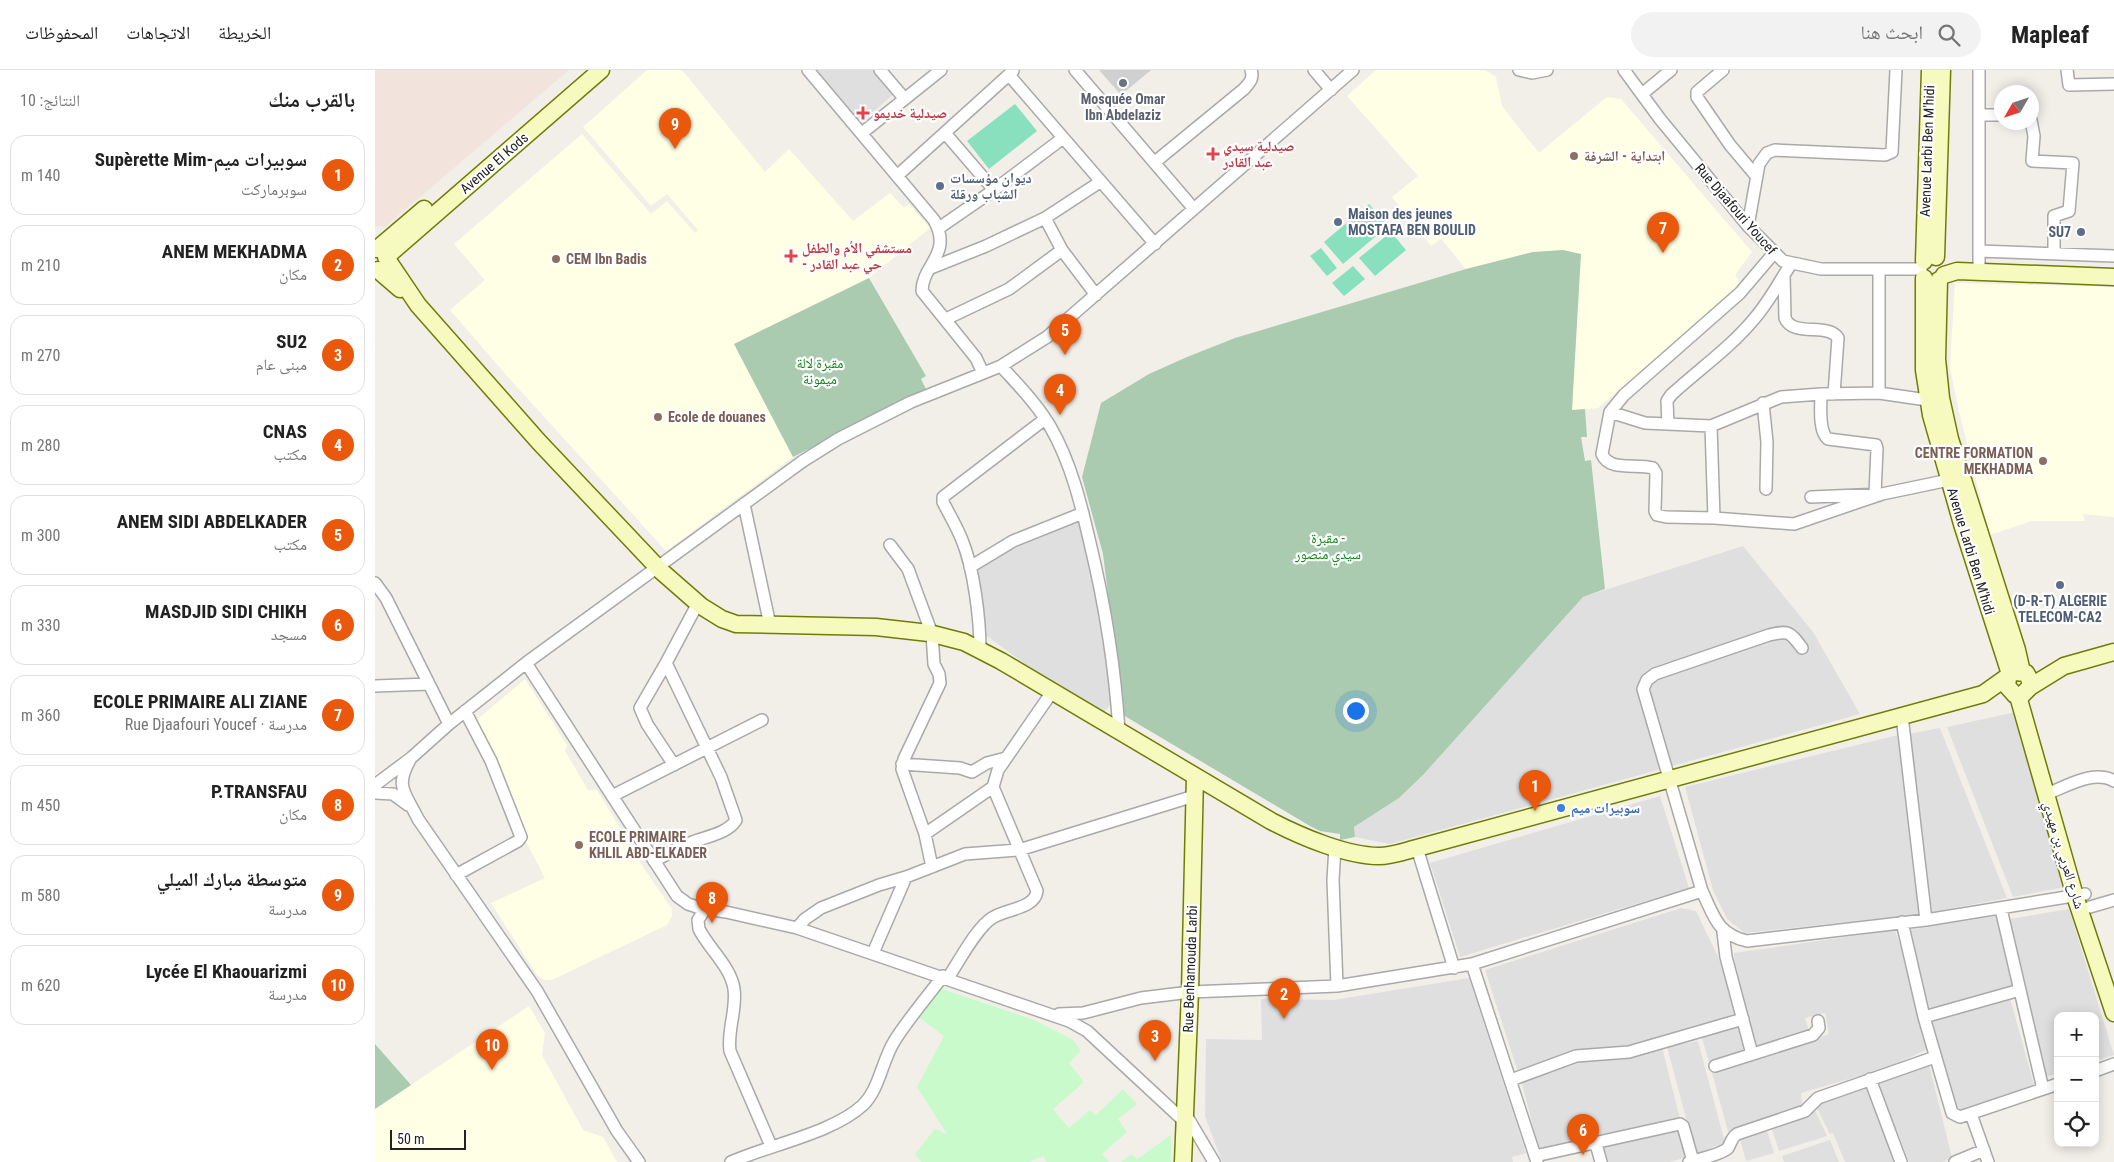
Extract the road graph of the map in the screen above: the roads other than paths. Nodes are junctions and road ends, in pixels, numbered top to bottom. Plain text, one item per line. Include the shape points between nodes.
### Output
1 (587, 70) edge
2 (601, 70) edge
3 (808, 70) edge
4 (880, 70) edge
5 (941, 70) edge
6 (1075, 70) edge
7 (1251, 70) edge
8 (1315, 70) edge
9 (1353, 70) edge
10 (1519, 70) edge
11 (1547, 70) edge
12 (1624, 70) edge
13 (1671, 70) edge
14 (1723, 70) edge
15 (1896, 70) edge
16 (1930, 70) edge
17 (1943, 70) edge
18 (1979, 70) edge
19 (2067, 70) edge
20 (1011, 72) edge
21 (2114, 84) edge
22 (1331, 90) junction
23 (1641, 94) junction
24 (904, 98) junction
25 (1979, 115) junction
26 (1994, 116) edge
27 (2033, 130) edge
28 (862, 134) junction
29 (945, 134) junction
30 (1063, 138) junction
31 (1155, 162) junction
32 (898, 175) junction
33 (1757, 177) junction
34 (1100, 182) junction
35 (994, 190) junction
36 (1195, 209) junction
37 (1045, 218) junction
38 (1748, 226) junction
39 (939, 228) junction
40 (1155, 244) junction
41 (1062, 250) junction
42 (1979, 251) junction
43 (1774, 253) junction
44 (2053, 253) junction
45 (2114, 256) edge
46 (379, 262) edge
47 (1791, 264) junction
48 (931, 268) junction
49 (1879, 269) junction
50 (1936, 269) junction
51 (1979, 272) junction
52 (1783, 275) junction
53 (2114, 277) edge
54 (1096, 295) junction
55 (945, 319) junction
56 (1001, 366) junction
57 (983, 373) junction
58 (1821, 394) junction
59 (1834, 394) junction
60 (1879, 394) junction
61 (1935, 401) junction
62 (1763, 404) junction
63 (1610, 412) junction
64 (1045, 419) junction
65 (1667, 424) junction
66 (1711, 426) junction
67 (1949, 480) junction
68 (1766, 490) dead end
69 (1878, 494) junction
70 (1811, 497) dead end
71 (744, 504) junction
72 (1083, 513) junction
73 (1714, 518) junction
74 (890, 545) dead end
75 (657, 567) junction
76 (970, 568) junction
77 (375, 583) edge
78 (698, 603) junction
79 (770, 625) junction
80 (933, 634) junction
81 (1802, 648) dead end
82 (980, 650) junction
83 (2114, 652) edge
84 (526, 663) junction
85 (666, 663) junction
86 (2020, 683) junction
87 (429, 684) junction
88 (375, 686) edge
89 (1052, 692) junction
90 (465, 711) junction
91 (1902, 716) junction
92 (762, 720) dead end
93 (449, 724) junction
94 (1119, 731) junction
95 (708, 747) junction
96 (411, 758) junction
97 (1006, 758) junction
98 (902, 764) junction
99 (674, 765) junction
100 (1195, 776) junction
101 (1670, 780) junction
102 (2114, 782) edge
103 (375, 785) edge
104 (993, 787) junction
105 (2050, 792) junction
106 (375, 793) edge
107 (612, 796) junction
108 (1194, 796) junction
109 (413, 810) junction
110 (925, 834) junction
111 (1335, 847) junction
112 (1417, 848) junction
113 (1019, 850) junction
114 (654, 861) junction
115 (932, 867) junction
116 (456, 875) junction
117 (906, 877) junction
118 (1702, 891) junction
119 (2083, 899) junction
120 (2114, 900) edge
121 (705, 909) junction
122 (2001, 909) junction
123 (1926, 920) junction
124 (1901, 922) junction
125 (797, 928) junction
126 (1723, 932) junction
127 (2098, 948) junction
128 (873, 952) junction
129 (1472, 964) junction
130 (1454, 968) junction
131 (945, 977) junction
132 (2114, 982) edge
133 (1337, 986) junction
134 (2020, 990) junction
135 (1190, 992) junction
136 (2114, 1013) edge
137 (1050, 1014) junction
138 (1925, 1017) junction
139 (1743, 1019) junction
140 (1818, 1021) dead end
141 (1752, 1054) junction
142 (1935, 1057) junction
143 (2114, 1064) edge
144 (1715, 1066) dead end
145 (2099, 1070) edge
146 (1870, 1079) junction
147 (1511, 1080) junction
148 (2054, 1085) edge
149 (2043, 1089) junction
150 (1971, 1114) junction
151 (1185, 1118) junction
152 (1596, 1144) junction
153 (771, 1146) junction
154 (1984, 1150) junction
155 (1536, 1159) edge
156 (1691, 1161) edge
157 (639, 1162) edge
158 (731, 1162) edge
159 (1183, 1162) edge
160 (1214, 1162) edge
161 (1601, 1162) edge
162 (1901, 1162) edge
163 (1955, 1162) edge
164 (1989, 1162) edge

1 - 46 main road, Avenue El Kods
2 - 46 main road, Avenue El Kods
3 - 28 street
4 - 24 street
5 - 24 street
6 - 31 street
7 - 31 street via 1251,81 1243,89
8 - 22 street
9 - 22 street
10 - 11 street via 1533,73
12 - 23 street, Rue Djaafouri Youcef
13 - 23 street
14 - 33 street via 1697,92 1697,97
15 - 33 street via 1893,149 1889,155 1775,150 1762,157
16 - 50 main road, Avenue Larbi Ben M'hidi
17 - 50 main road, Avenue Larbi Ben M'hidi
18 - 25 street
19 - 21 street via 2069,85
20 - 29 street
20 - 30 street
22 - 36 street
23 - 38 street, Rue Djaafouri Youcef
24 - 28 street
25 - 26 street
25 - 42 street
27 - 44 street via 2032,161 2073,162 2069,211 2054,216
28 - 32 street
29 - 32 street
29 - 35 street
30 - 34 street
30 - 35 street
31 - 36 street
32 - 39 street
33 - 38 street
34 - 37 street
34 - 40 street
35 - 39 street
36 - 40 street
37 - 41 street
37 - 48 street
38 - 43 street, Rue Djaafouri Youcef
39 - 48 street via 939,246
40 - 54 street
41 - 54 street
41 - 55 street via 1009,289
42 - 44 street
42 - 51 street
43 - 47 street, Rue Djaafouri Youcef
43 - 63 street via 1740,293 1624,395
44 - 45 street
46 - 75 main road via 539,442
47 - 49 street, Rue Djaafouri Youcef via 1821,269
47 - 52 street
48 - 55 street via 922,291
49 - 50 street, Rue Djaafouri Youcef
49 - 60 street
50 - 51 main road
50 - 61 main road, Avenue Larbi Ben M'hidi
51 - 53 main road
52 - 59 street via 1787,324 1833,332 1838,338
52 - 65 street via 1753,321 1667,400
54 - 56 street via 1047,337
55 - 57 street via 976,358
56 - 57 street
56 - 64 street
57 - 71 street via 911,402 838,439
58 - 59 street
58 - 62 street via 1781,396
58 - 69 street via 1825,437 1876,445
59 - 60 street
60 - 61 street
61 - 67 main road, Avenue Larbi Ben M'hidi
61 - 86 main road, Avenue Larbi Ben M'hidi via 1950,438 2017,650
62 - 66 street
62 - 68 street via 1767,442
63 - 65 street via 1645,423
63 - 73 street via 1602,454 1604,460 1613,465 1653,468 1656,473 1657,515 1665,518
64 - 72 street via 1063,451
64 - 76 street via 943,497 963,541
65 - 66 street
66 - 73 street
67 - 69 street
67 - 86 main road, Avenue Larbi Ben M'hidi
69 - 70 street
69 - 73 street via 1794,524
71 - 75 street
71 - 79 street
72 - 76 street via 1013,541
72 - 94 street via 1110,638
74 - 80 street via 908,569
75 - 78 main road
75 - 84 street
76 - 82 street via 979,615
77 - 87 street via 386,598
78 - 79 main road via 721,619 736,624
78 - 85 street
79 - 80 main road via 875,627
80 - 82 main road
80 - 98 street via 934,664 940,683
81 - 101 street via 1792,635 1784,631 1655,674 1647,680 1643,689
82 - 89 main road
83 - 86 main road
84 - 90 street
84 - 107 street
85 - 95 street
85 - 99 street via 640,708
86 - 91 main road
86 - 105 main road, شارع العربي بن مهيدي
87 - 88 street
87 - 93 street
89 - 94 main road
89 - 97 street
90 - 93 street
90 - 116 street via 491,761 521,837
91 - 101 main road
91 - 123 street
92 - 95 street
93 - 96 street
94 - 100 main road
95 - 99 street
95 - 114 street via 735,823
96 - 103 street
96 - 109 street via 401,782
97 - 98 street via 987,763 972,772
97 - 104 street
98 - 110 street
99 - 107 street
100 - 108 main road, Rue Benhamouda Larbi
100 - 111 main road via 1287,830
101 - 112 main road
101 - 118 street
102 - 105 street via 2095,776
104 - 110 street
104 - 113 street
105 - 119 main road, شارع العربي بن مهيدي
106 - 109 street via 393,794
107 - 114 street
108 - 113 street
108 - 135 main road, Rue Benhamouda Larbi
109 - 116 street
110 - 115 street
111 - 112 main road via 1380,856
111 - 133 street
112 - 130 street
113 - 115 street via 970,853
113 - 131 street via 1037,895 1032,902 992,918
114 - 121 street via 677,896 688,904
115 - 117 street
116 - 157 street via 537,991 617,1131
117 - 125 street via 821,908 805,918
117 - 128 street
118 - 126 street
118 - 129 street
119 - 120 street
119 - 122 street
119 - 127 main road, شارع العربي بن مهيدي
121 - 125 street
121 - 153 street via 698,920 699,929 732,979 735,990 730,1051
122 - 123 street
122 - 134 street
123 - 124 street
124 - 126 street via 1747,942
124 - 138 street
125 - 128 street
126 - 139 street via 1726,957
127 - 132 main road
127 - 136 main road, شارع العربي بن مهيدي
128 - 131 street
129 - 130 street
129 - 147 street
130 - 133 street
131 - 137 street
131 - 153 street via 895,1040 877,1082 863,1104 833,1123
133 - 135 street
134 - 138 street
134 - 149 street
135 - 137 street via 1141,998 1071,1014
135 - 151 main road, Rue Benhamouda Larbi
137 - 151 street via 1087,1031
138 - 142 street
139 - 141 street
139 - 147 street via 1629,1052 1576,1056
140 - 141 street via 1819,1028 1813,1035
141 - 144 street
142 - 146 street
142 - 150 street via 1952,1113 1960,1117
143 - 145 street
146 - 156 street via 1818,1098 1805,1111 1737,1134 1726,1149
146 - 162 street
147 - 155 street
148 - 149 street
149 - 150 street
150 - 154 street
151 - 159 main road, Rue Benhamouda Larbi
151 - 160 street
152 - 155 street
152 - 156 street via 1680,1124
152 - 161 street
153 - 158 street
154 - 163 street
154 - 164 street

